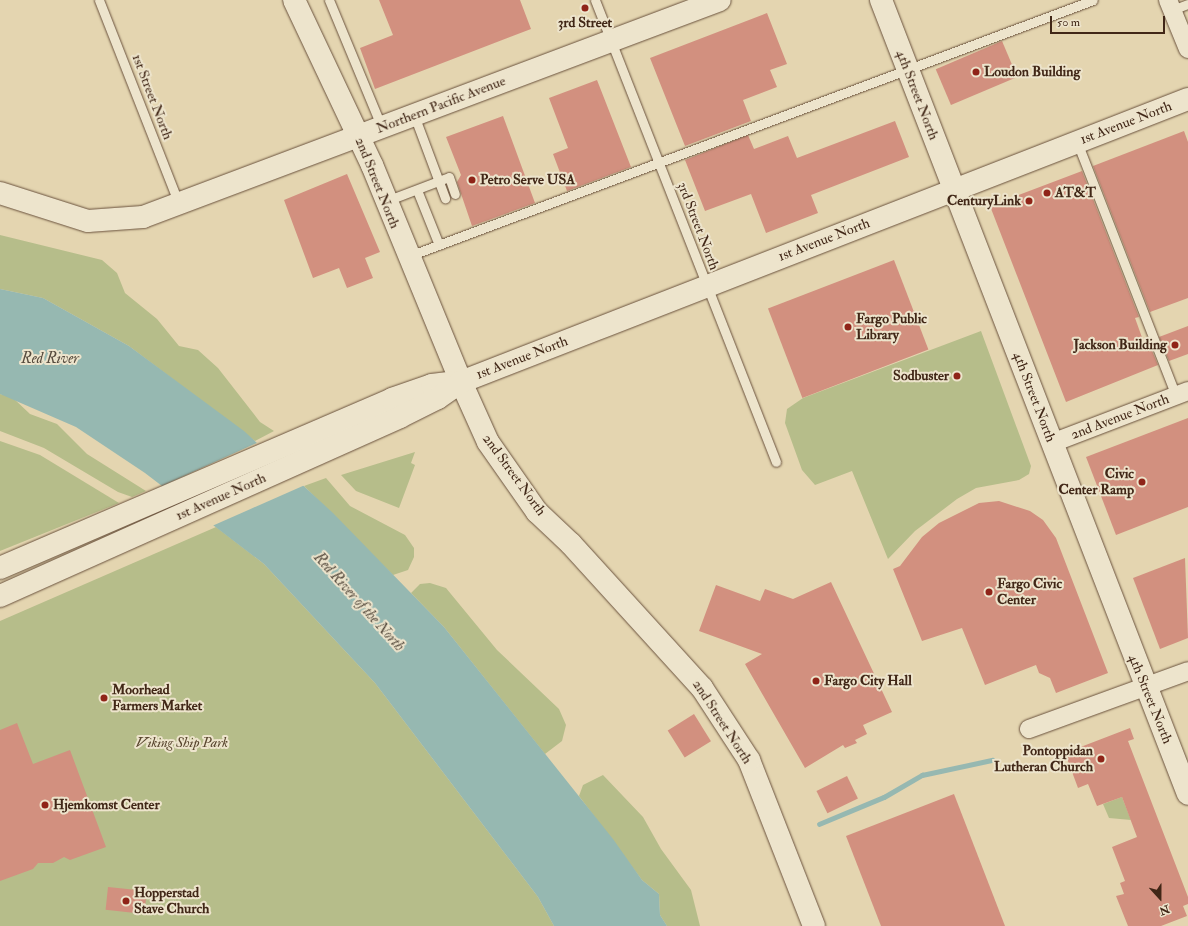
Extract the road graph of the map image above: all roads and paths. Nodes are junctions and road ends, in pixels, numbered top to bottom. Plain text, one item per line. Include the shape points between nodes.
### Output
1 (99, 0) edge
2 (294, 0) edge
3 (330, 0) edge
4 (595, 0) edge
5 (720, 0) edge
6 (881, 0) edge
7 (1093, 0) edge
8 (1176, 5) edge
9 (612, 41) junction
10 (1188, 49) edge
11 (908, 70) junction
12 (1188, 99) edge
13 (414, 116) junction
14 (382, 128) junction
15 (358, 136) junction
16 (1077, 142) junction
17 (659, 163) junction
18 (438, 182) junction
19 (417, 190) junction
20 (954, 190) junction
21 (0, 193) edge
22 (455, 194) dead end
23 (445, 198) dead end
24 (386, 202) junction
25 (179, 204) junction
26 (466, 224) dead end
27 (456, 228) dead end
28 (470, 233) junction
29 (459, 237) junction
30 (439, 245) junction
31 (408, 257) junction
32 (706, 286) junction
33 (460, 382) junction
34 (1182, 394) edge
35 (396, 408) junction
36 (1052, 443) junction
37 (776, 462) dead end
38 (0, 568) edge
39 (0, 596) edge
40 (1188, 671) edge
41 (1145, 688) junction
42 (1029, 729) dead end
43 (1188, 794) edge
44 (814, 926) edge

1 - 25 lane, 1st Street North
2 - 15 street, 2nd Street North
3 - 14 lane
4 - 9 lane, 3rd Street North
5 - 9 street, Northern Pacific Avenue
6 - 11 street, 4th Street North
7 - 11 lane
8 - 10 street
9 - 13 street, Northern Pacific Avenue
9 - 17 lane, 3rd Street North
11 - 17 lane
11 - 20 street, 4th Street North
12 - 16 street, 1st Avenue North
13 - 14 street, Northern Pacific Avenue
13 - 18 lane
14 - 15 street, Northern Pacific Avenue
15 - 24 street, 2nd Street North
15 - 25 street, Northern Pacific Avenue
16 - 20 street, 1st Avenue North
16 - 34 lane
17 - 28 lane
17 - 32 lane, 3rd Street North
18 - 19 lane
18 - 22 lane via 449,178
18 - 23 lane
19 - 24 lane
19 - 30 lane
20 - 32 street, 1st Avenue North
20 - 36 street, 4th Street North
21 - 25 street, Northern Pacific Avenue via 88,221 144,217
24 - 31 street, 2nd Street North
26 - 28 lane
27 - 29 lane
28 - 29 lane
29 - 30 lane
30 - 31 lane
31 - 33 street, 2nd Street North
32 - 33 street, 1st Avenue North
32 - 37 lane, 3rd Street North
33 - 35 street, 1st Avenue North via 438,398
33 - 44 street, 2nd Street North via 488,442 537,512 571,544 711,701 749,760
34 - 36 street, 2nd Avenue North
35 - 38 street, 1st Avenue North
35 - 39 street, 1st Avenue North
36 - 41 street, 4th Street North
40 - 41 street
41 - 42 street
41 - 43 street, 4th Street North

